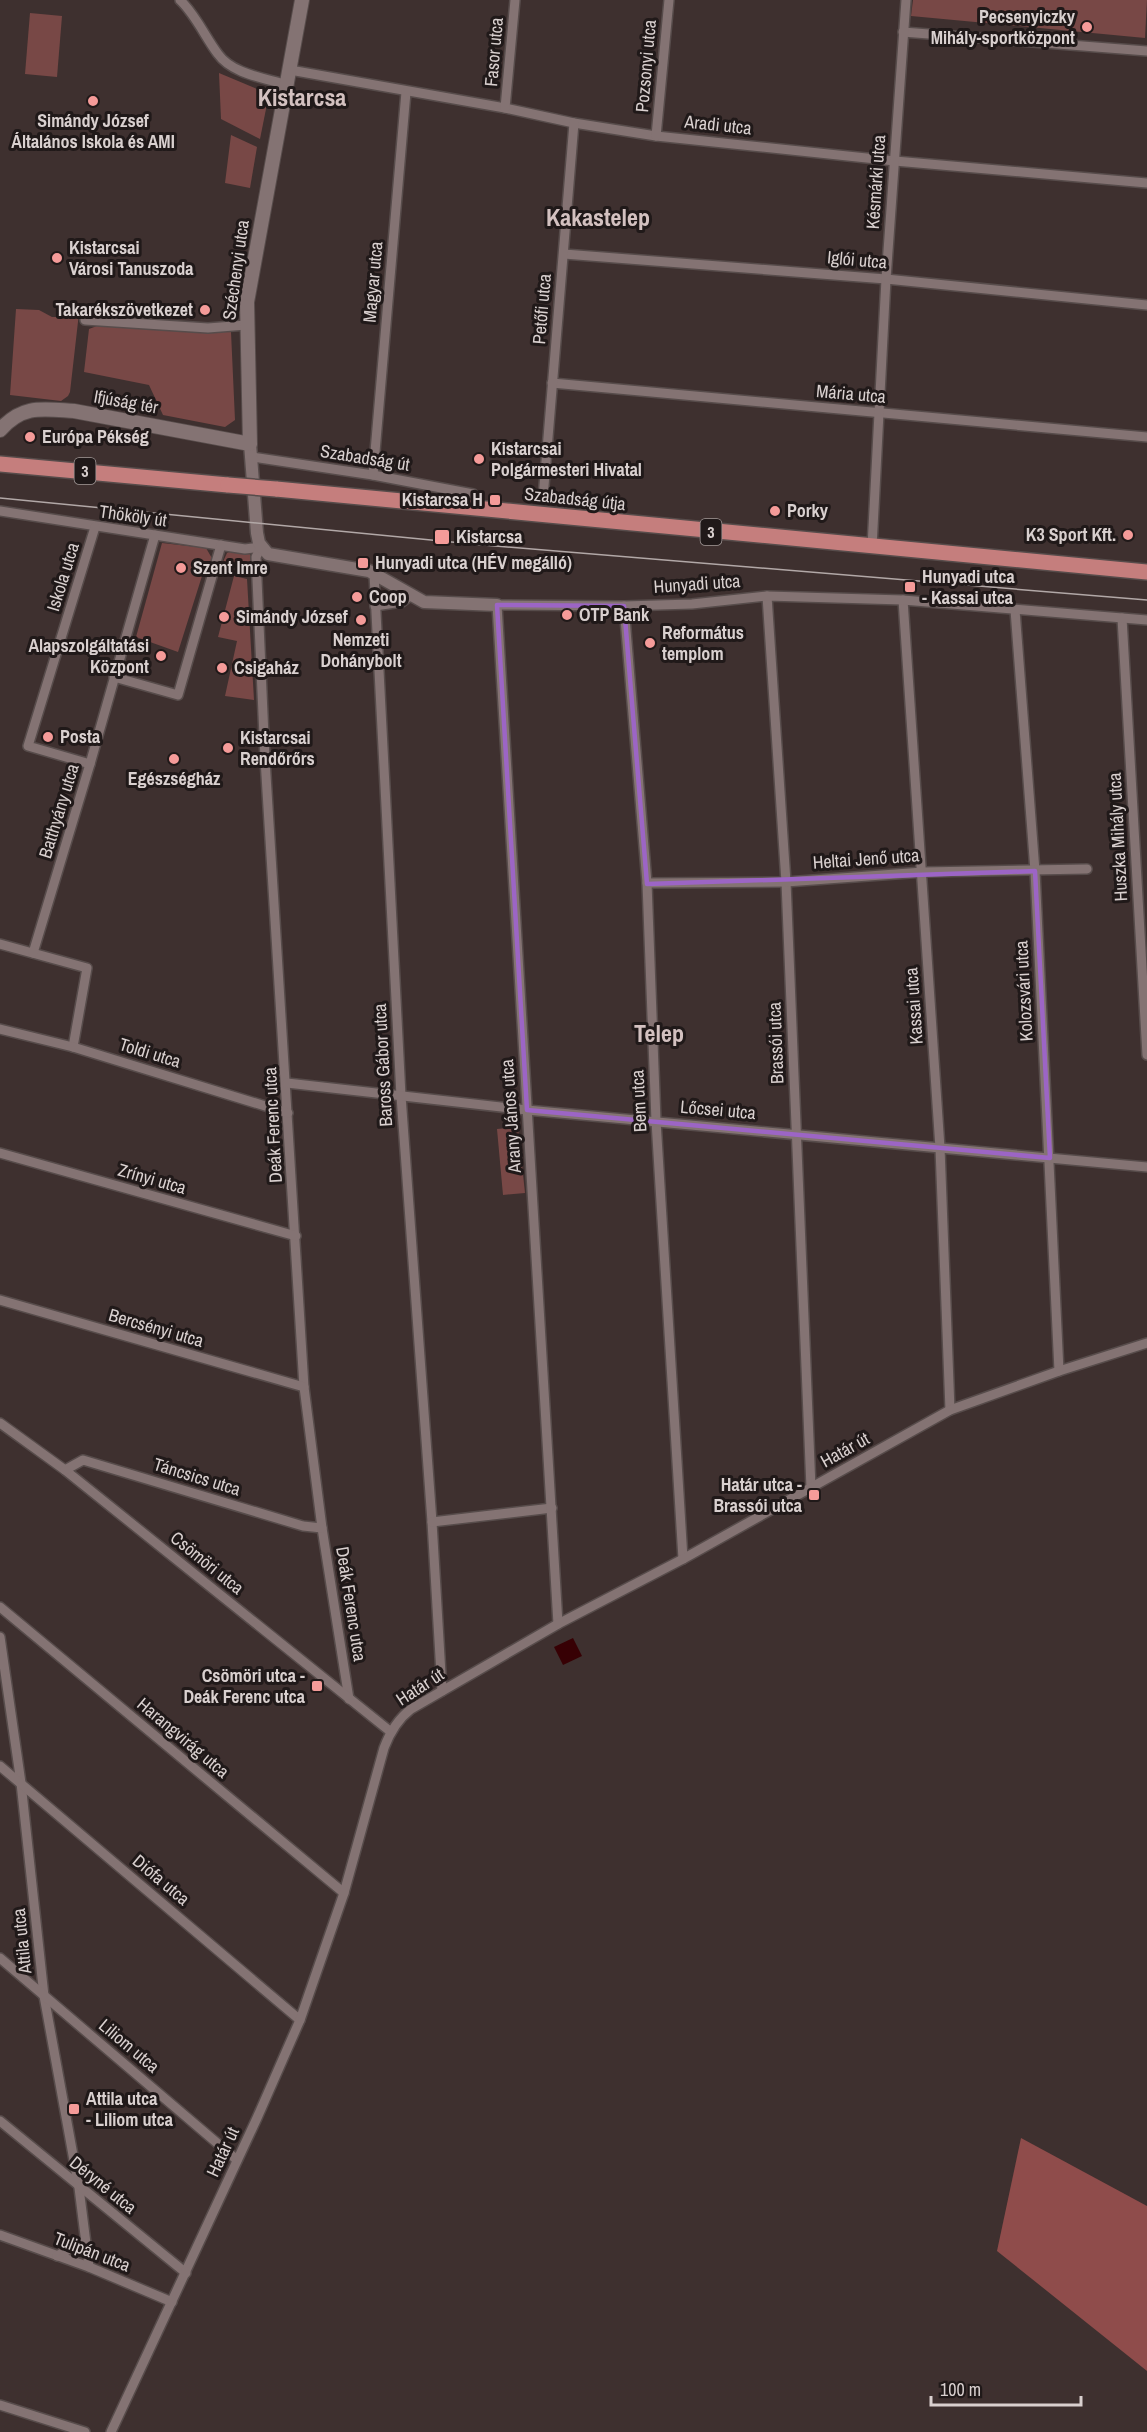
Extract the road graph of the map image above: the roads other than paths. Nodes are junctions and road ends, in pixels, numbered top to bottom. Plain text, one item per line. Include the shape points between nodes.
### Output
1 (180, 0) edge
2 (302, 0) edge
3 (515, 0) edge
4 (669, 0) edge
5 (906, 0) edge
6 (903, 32) junction
7 (1147, 51) edge
8 (290, 70) junction
9 (287, 85) junction
10 (406, 92) junction
11 (505, 108) junction
12 (574, 123) junction
13 (656, 136) junction
14 (895, 160) junction
15 (1147, 183) edge
16 (564, 254) junction
17 (886, 279) junction
18 (1147, 305) edge
19 (85, 320) dead end
20 (246, 325) junction
21 (552, 384) junction
22 (879, 413) junction
23 (0, 430) edge
24 (1147, 436) edge
25 (251, 451) junction
26 (0, 464) edge
27 (373, 475) junction
28 (473, 494) dead end
29 (543, 498) dead end
30 (0, 512) edge
31 (95, 527) junction
32 (155, 535) junction
33 (221, 545) junction
34 (261, 547) junction
35 (872, 547) junction
36 (1147, 572) edge
37 (374, 574) junction
38 (410, 596) junction
39 (767, 596) junction
40 (903, 600) junction
41 (497, 605) junction
42 (375, 606) junction
43 (624, 606) junction
44 (1015, 610) junction
45 (1122, 618) junction
46 (1147, 620) edge
47 (114, 677) junction
48 (90, 764) junction
49 (1087, 869) dead end
50 (1035, 871) junction
51 (922, 872) junction
52 (786, 882) junction
53 (647, 883) junction
54 (0, 944) edge
55 (33, 953) junction
56 (0, 1029) edge
57 (73, 1047) junction
58 (1147, 1055) edge
59 (287, 1083) junction
60 (400, 1096) junction
61 (526, 1110) junction
62 (288, 1113) junction
63 (656, 1120) junction
64 (796, 1133) junction
65 (940, 1148) junction
66 (0, 1153) edge
67 (1050, 1158) junction
68 (1147, 1167) edge
69 (296, 1236) junction
70 (0, 1300) edge
71 (1147, 1343) edge
72 (1059, 1371) junction
73 (304, 1387) junction
74 (951, 1410) junction
75 (0, 1423) edge
76 (64, 1470) junction
77 (811, 1488) junction
78 (552, 1508) junction
79 (432, 1522) junction
80 (322, 1528) junction
81 (682, 1559) junction
82 (0, 1607) edge
83 (558, 1624) junction
84 (0, 1637) edge
85 (442, 1691) junction
86 (349, 1699) junction
87 (391, 1732) junction
88 (0, 1766) edge
89 (21, 1783) junction
90 (344, 1893) junction
91 (0, 1958) edge
92 (44, 1996) junction
93 (300, 2020) junction
94 (0, 2121) edge
95 (237, 2160) junction
96 (79, 2188) junction
97 (0, 2235) edge
98 (85, 2240) junction
99 (57, 2256) junction
100 (89, 2267) junction
101 (186, 2273) junction
102 (172, 2302) junction
103 (0, 2405) edge
104 (86, 2432) edge
105 (111, 2432) edge

1 - 9 street via 228,64
2 - 8 main road, Széchenyi utca
3 - 11 street, Fasor utca
4 - 13 street, Pozsonyi utca
5 - 6 street, Késmárki utca
6 - 7 street
6 - 14 street, Késmárki utca
8 - 9 main road, Széchenyi utca
8 - 10 street, Aradi utca
9 - 20 main road, Széchenyi utca via 250,275
10 - 11 street, Aradi utca
10 - 27 street, Magyar utca
11 - 12 street, Aradi utca
12 - 13 street, Aradi utca
12 - 16 street, Petőfi utca
13 - 14 street, Aradi utca
14 - 15 street, Aradi utca
14 - 17 street, Késmárki utca
16 - 17 street, Iglói utca
16 - 21 street, Petőfi utca
17 - 18 street, Iglói utca
17 - 22 street, Késmárki utca
19 - 20 street via 208,328
20 - 25 main road, Széchenyi utca
21 - 22 street, Mária utca
21 - 29 street, Petőfi utca
22 - 24 street, Mária utca
22 - 35 street, Késmárki utca
23 - 25 main road, Ifjúság tér via 21,412 51,409
25 - 27 street, Szabadság út
25 - 34 street, Széchenyi utca via 256,533
26 - 35 main road, Szabadság útja / 3, bridge
27 - 28 street, Szabadság út
30 - 31 street, Thököly út
31 - 32 street, Thököly út
31 - 48 street, Iskola utca via 28,746
32 - 33 street, Thököly út
32 - 47 street, Batthyány utca
33 - 34 street, Thököly út
33 - 47 street via 178,695
34 - 37 street, Hunyadi utca via 272,555
34 - 59 street, Deák Ferenc utca via 256,556 265,748
35 - 36 main road, Szabadság útja / 3
37 - 38 street, Hunyadi utca
37 - 42 street, Baross Gábor utca
38 - 41 street, Hunyadi utca via 424,602
38 - 42 street via 402,602
39 - 40 street, Hunyadi utca
39 - 43 street, Hunyadi utca
39 - 52 street, Brassói utca
40 - 44 street, Hunyadi utca
40 - 51 street, Kassai utca
41 - 43 street, Hunyadi utca
41 - 61 street, Arany János utca
42 - 60 street, Baross Gábor utca
43 - 53 street, Bem utca
44 - 45 street, Hunyadi utca
44 - 50 street, Kolozsvári utca
45 - 46 street, Hunyadi utca
45 - 58 street, Huszka Mihály utca
47 - 48 street, Batthyány utca
48 - 55 street, Batthyány utca
49 - 50 street, Heltai Jenő utca
50 - 51 street, Heltai Jenő utca
50 - 67 street, Kolozsvári utca
51 - 52 street, Heltai Jenő utca
51 - 65 street, Kassai utca
52 - 53 street, Heltai Jenő utca
52 - 64 street, Brassói utca
53 - 63 street, Bem utca
54 - 55 street
55 - 57 street via 87,968
56 - 57 street, Toldi utca
57 - 62 street, Toldi utca
59 - 60 street, Lőcsei utca
59 - 62 street, Deák Ferenc utca
60 - 61 street, Lőcsei utca
60 - 79 street, Baross Gábor utca
61 - 63 street, Lőcsei utca
61 - 78 street, Arany János utca
62 - 69 street, Deák Ferenc utca
63 - 64 street, Lőcsei utca
63 - 81 street, Bem utca
64 - 65 street, Lőcsei utca
64 - 77 street, Brassói utca
65 - 67 street, Lőcsei utca
65 - 74 street, Kassai utca
66 - 69 street, Zrínyi utca
67 - 68 street, Lőcsei utca
67 - 72 street, Kolozsvári utca
69 - 73 street, Deák Ferenc utca
70 - 73 street, Bercsényi utca
71 - 72 street, Határ út
72 - 74 street, Határ út
73 - 80 street, Deák Ferenc utca
74 - 77 street, Határ út
75 - 76 street, Csömöri utca
76 - 80 street, Táncsics utca via 83,1460 303,1526
76 - 86 street, Csömöri utca
77 - 81 street, Határ út
78 - 79 street
78 - 83 street, Arany János utca
79 - 85 street, Baross Gábor utca
80 - 86 street, Deák Ferenc utca
81 - 83 street, Határ út
82 - 90 street, Harangvirág utca
83 - 85 street, Határ út
84 - 89 street, Attila utca
85 - 87 street, Határ út via 406,1713
86 - 87 street, Csömöri utca
87 - 90 street, Határ út
88 - 89 street, Diófa utca
89 - 92 street, Attila utca
89 - 93 street, Diófa utca
90 - 93 street, Határ út
91 - 92 street, Liliom utca
92 - 95 street, Liliom utca
92 - 96 street, Attila utca
93 - 95 street, Határ út
94 - 96 street, Déryné utca
95 - 101 street, Határ út
96 - 98 street, Attila utca
96 - 101 street, Déryné utca
97 - 99 street, Tulipán utca
98 - 99 street
98 - 100 street, Attila utca
99 - 100 street, Tulipán utca
100 - 102 street, Tulipán utca
101 - 102 street, Határ út
102 - 105 street, Határ út
103 - 104 street

